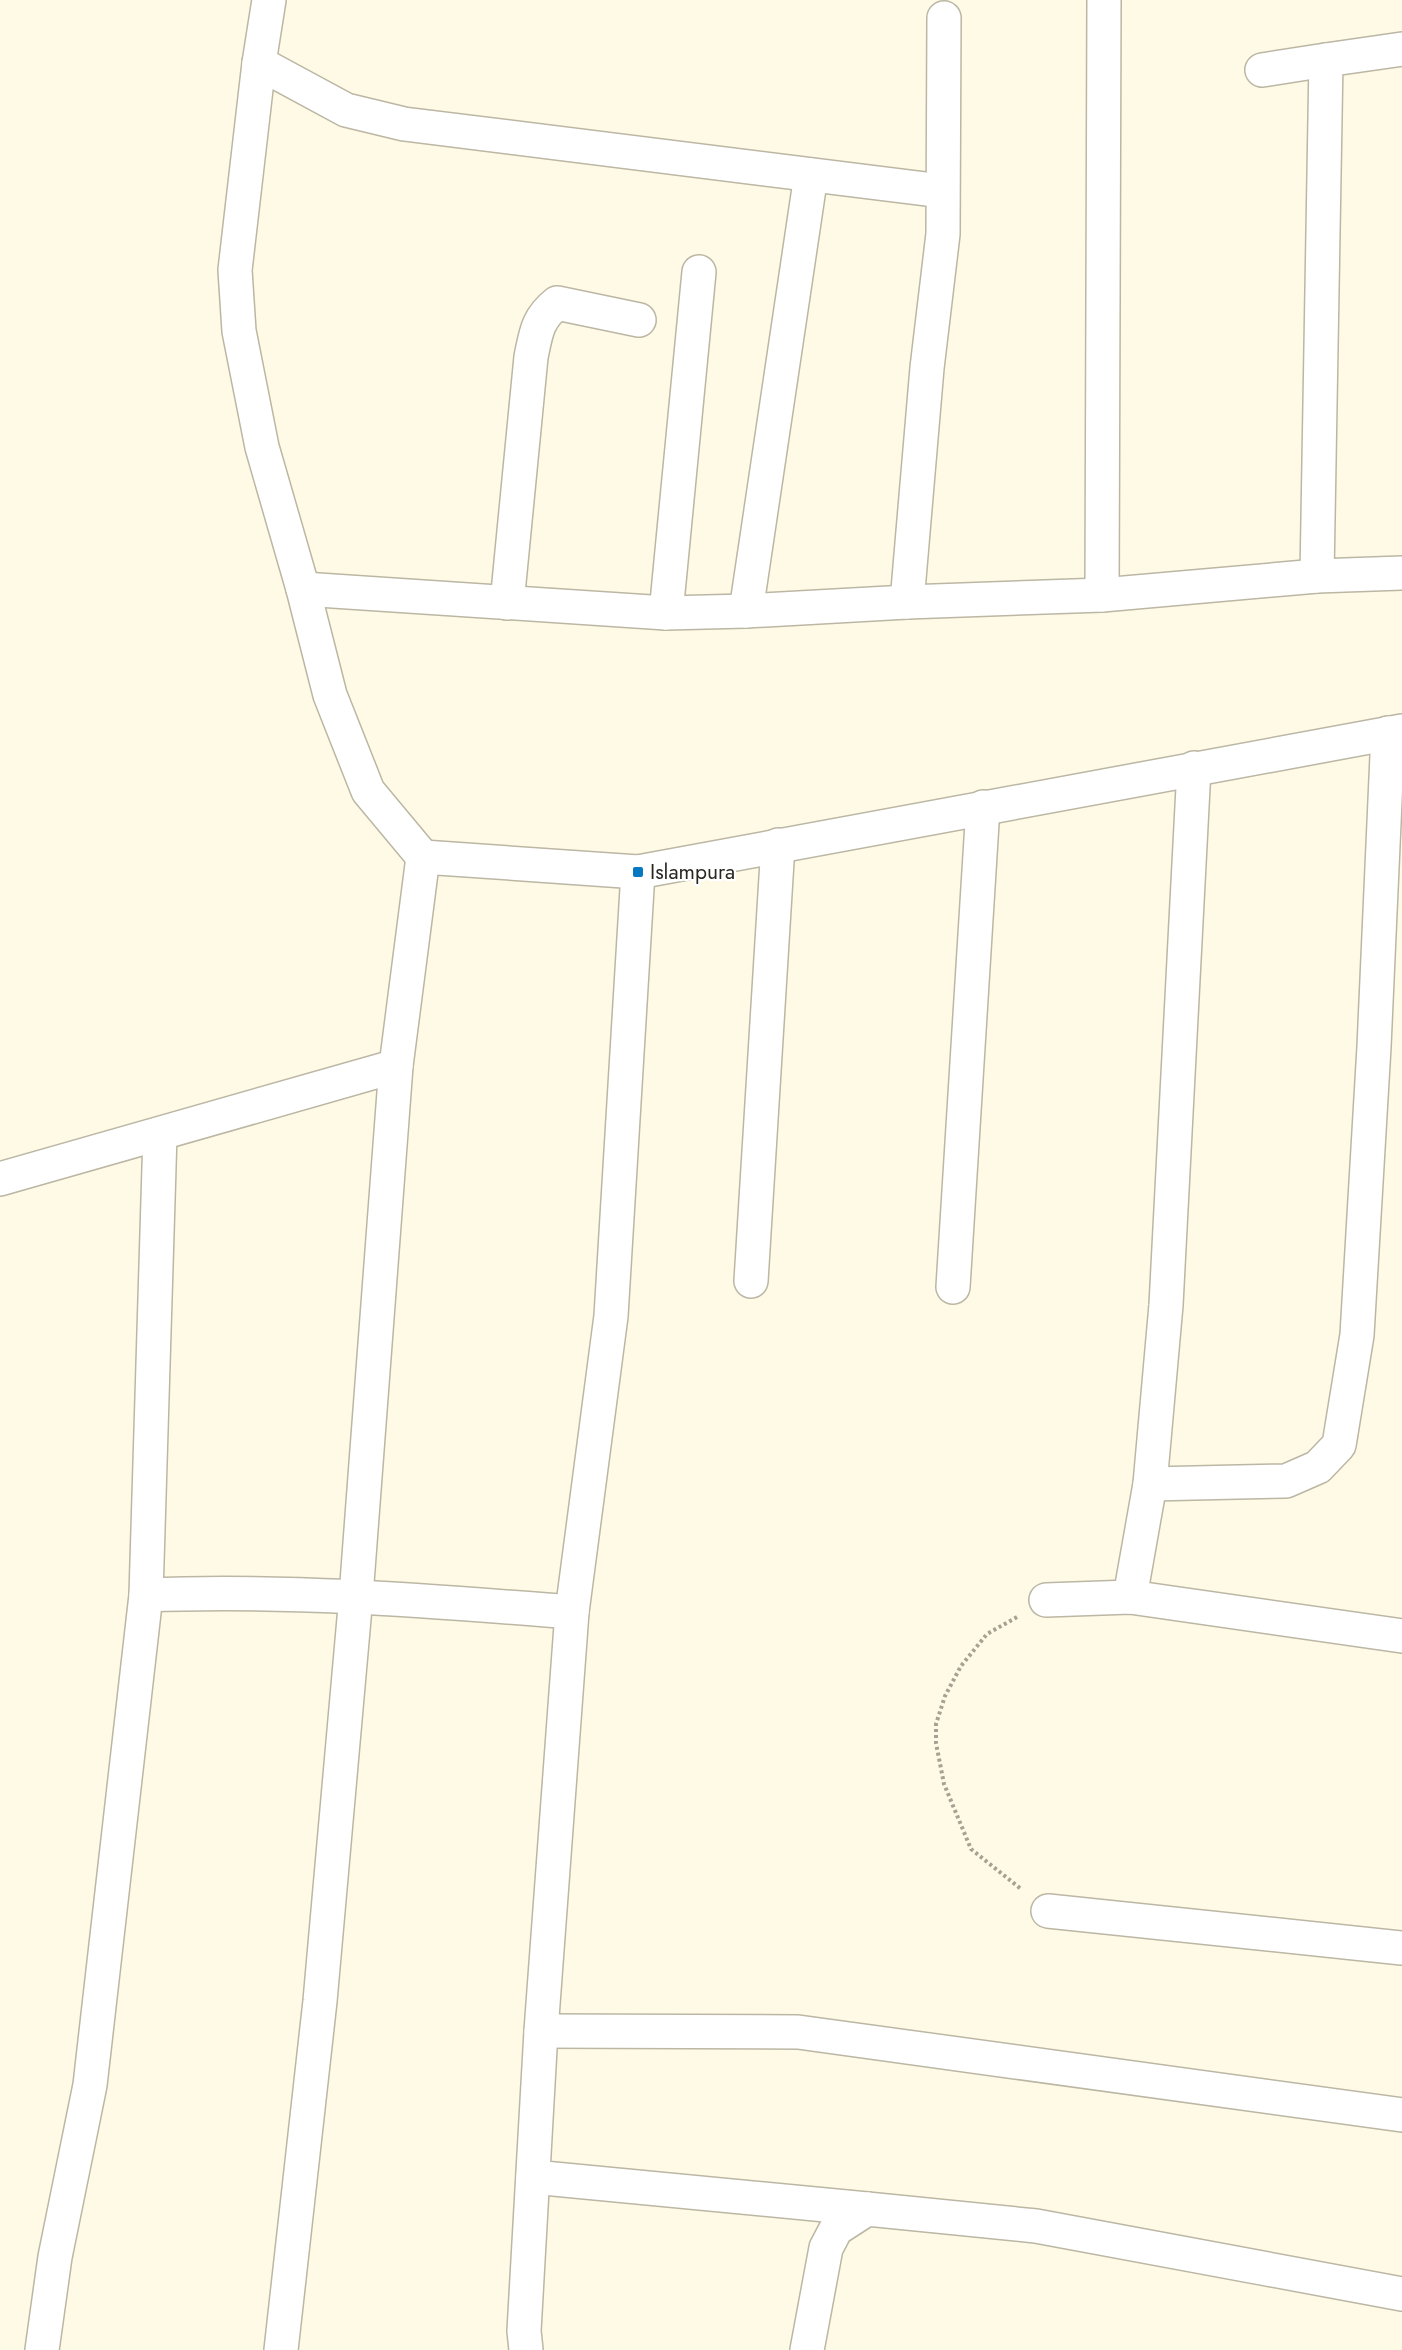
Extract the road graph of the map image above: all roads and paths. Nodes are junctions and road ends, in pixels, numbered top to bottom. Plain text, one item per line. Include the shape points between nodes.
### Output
1 (269, 0) edge
2 (1104, 0) edge
3 (944, 18) dead end
4 (1402, 49) edge
5 (1326, 60) junction
6 (259, 63) junction
7 (1262, 70) dead end
8 (811, 175) junction
9 (942, 191) junction
10 (699, 272) dead end
11 (639, 320) dead end
12 (1402, 573) edge
13 (1317, 576) junction
14 (303, 590) junction
15 (1102, 595) junction
16 (907, 602) junction
17 (507, 603) junction
18 (746, 611) junction
19 (666, 613) junction
20 (1395, 732) edge
21 (1194, 768) junction
22 (983, 807) junction
23 (778, 845) junction
24 (423, 856) junction
25 (638, 872) junction
26 (396, 1066) junction
27 (160, 1134) junction
28 (0, 1179) edge
29 (751, 1281) dead end
30 (953, 1287) dead end
31 (1150, 1484) junction
32 (146, 1595) junction
33 (357, 1596) junction
34 (1130, 1597) junction
35 (1046, 1600) joint
36 (572, 1612) junction
37 (1402, 1636) edge
38 (1048, 1911) joint
39 (1402, 1948) edge
40 (541, 2031) junction
41 (1402, 2115) edge
42 (533, 2177) junction
43 (867, 2209) junction
44 (1402, 2294) edge
45 (42, 2350) edge
46 (281, 2350) edge
47 (526, 2350) edge
48 (807, 2350) edge

1 - 6 street
2 - 15 street
3 - 9 street
4 - 5 street
5 - 7 street
5 - 13 street
6 - 8 street via 346,110 404,124
6 - 14 street via 235,270 238,331 262,447
8 - 9 street
8 - 18 street
9 - 16 street via 943,234
10 - 19 street
11 - 17 street via 557,303 543,314 531,357
12 - 13 street
13 - 15 street
14 - 17 street
14 - 24 street via 330,695 368,791
15 - 16 street
16 - 18 street
17 - 19 street
18 - 19 street
20 - 21 street
20 - 31 street via 1357,1335 1339,1445 1318,1467 1286,1481
21 - 22 street
21 - 31 street via 1166,1293
22 - 23 street
22 - 30 street
23 - 25 street
23 - 29 street
24 - 25 street
24 - 26 street
25 - 36 street via 611,1316
26 - 27 street
26 - 33 street
27 - 28 street
27 - 32 street
31 - 34 street
32 - 33 street
32 - 45 street via 90,2085 55,2257
33 - 36 street
33 - 46 street via 320,2001
34 - 35 street
34 - 37 street
35 - 38 path via 987,1634 961,1665 936,1724 936,1743 944,1784 971,1850
36 - 40 street
38 - 39 street
40 - 41 street via 798,2032
40 - 42 street
42 - 43 street
42 - 47 street
43 - 44 street via 1036,2226
43 - 48 street via 836,2229 826,2248

